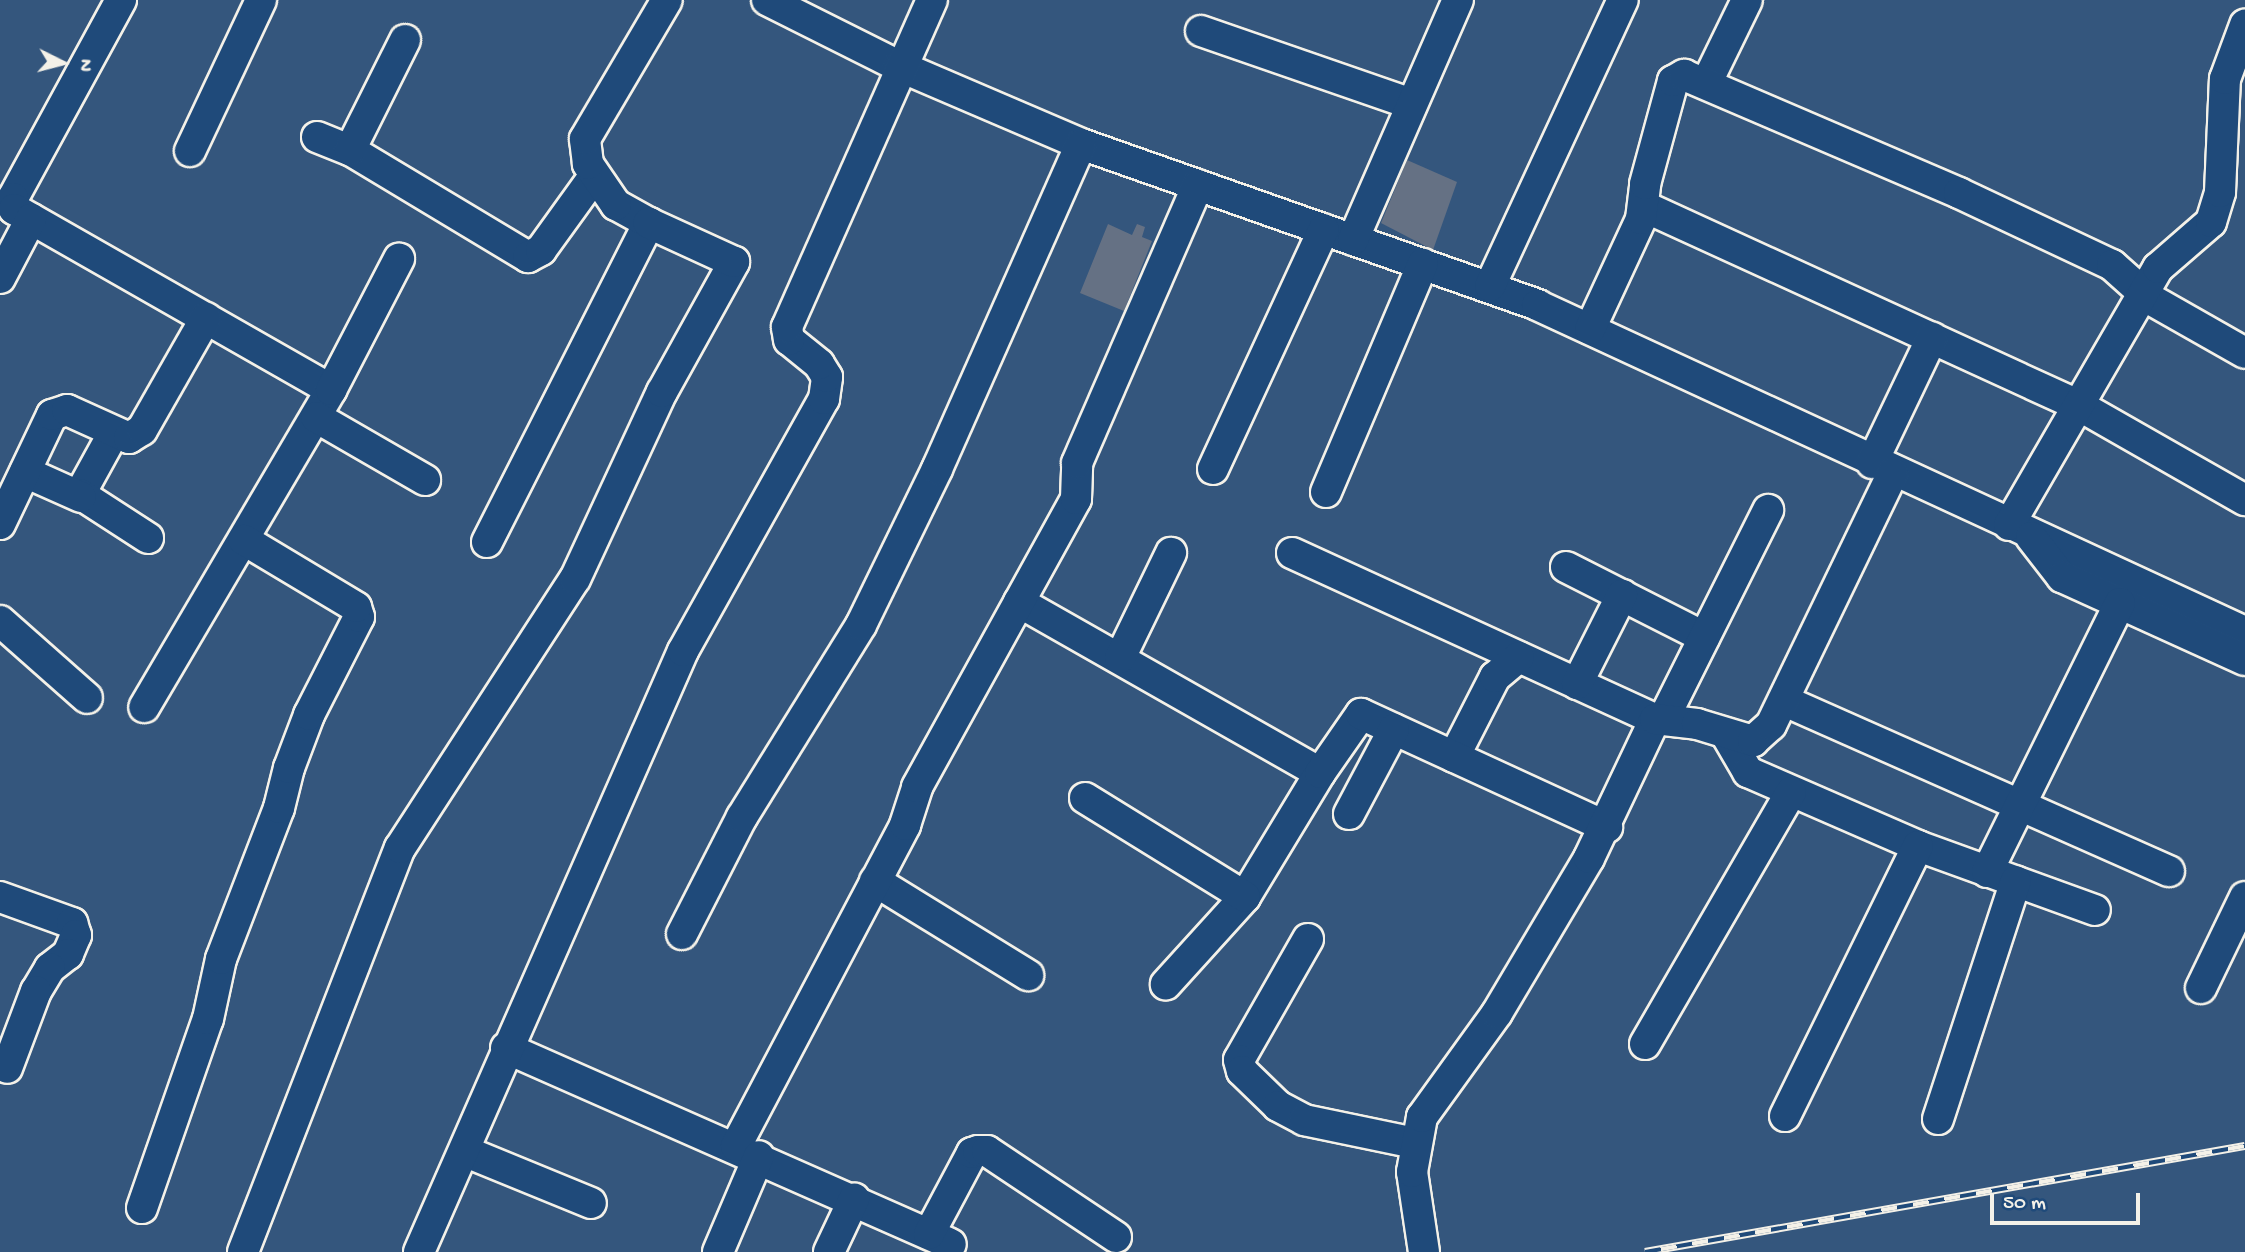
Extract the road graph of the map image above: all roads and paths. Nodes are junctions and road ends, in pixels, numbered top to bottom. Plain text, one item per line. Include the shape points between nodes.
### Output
1 (121, 0) edge
2 (261, 0) edge
3 (667, 0) edge
4 (767, 0) edge
5 (932, 0) edge
6 (1458, 0) edge
7 (1623, 0) edge
8 (1747, 0) edge
9 (2245, 25) edge
10 (1201, 31) dead end
11 (405, 40) dead end
12 (900, 65) junction
13 (1707, 82) junction
14 (1412, 104) junction
15 (317, 137) dead end
16 (1081, 144) junction
17 (350, 150) junction
18 (190, 151) dead end
19 (595, 175) junction
20 (1198, 185) junction
21 (1643, 206) junction
22 (31, 219) junction
23 (649, 223) junction
24 (1324, 229) junction
25 (1353, 240) junction
26 (399, 259) dead end
27 (1423, 264) junction
28 (0, 278) edge
29 (1490, 286) junction
30 (2143, 293) junction
31 (206, 318) junction
32 (1590, 330) junction
33 (1932, 338) junction
34 (2245, 353) edge
35 (331, 390) junction
36 (2080, 406) junction
37 (316, 417) junction
38 (113, 434) junction
39 (1882, 468) junction
40 (1213, 469) dead end
41 (25, 472) junction
42 (425, 480) dead end
43 (1326, 492) dead end
44 (81, 498) junction
45 (2245, 500) edge
46 (1768, 510) dead end
47 (0, 524) edge
48 (2020, 531) junction
49 (148, 538) dead end
50 (244, 540) junction
51 (487, 542) dead end
52 (1171, 553) dead end
53 (1292, 553) dead end
54 (1566, 567) dead end
55 (1622, 595) junction
56 (1019, 602) junction
57 (2120, 603) junction
58 (2245, 619) edge
59 (0, 621) edge
60 (2245, 632) edge
61 (1704, 636) junction
62 (1519, 657) junction
63 (1120, 658) junction
64 (2245, 660) edge
65 (1577, 684) junction
66 (87, 698) dead end
67 (1785, 701) junction
68 (144, 707) dead end
69 (1659, 720) junction
70 (1394, 729) junction
71 (1727, 736) junction
72 (1454, 757) junction
73 (1320, 773) junction
74 (1791, 792) junction
75 (1085, 798) dead end
76 (2018, 807) junction
77 (1349, 814) dead end
78 (1595, 821) junction
79 (1918, 846) junction
80 (2169, 871) dead end
81 (1987, 872) junction
82 (875, 881) junction
83 (2016, 881) junction
84 (0, 897) edge
85 (1245, 897) junction
86 (2245, 897) edge
87 (2095, 910) dead end
88 (682, 934) dead end
89 (1308, 939) dead end
90 (1028, 975) dead end
91 (1166, 984) dead end
92 (2202, 988) dead end
93 (1645, 1044) dead end
94 (506, 1048) junction
95 (7, 1068) dead end
96 (1785, 1116) dead end
97 (1938, 1119) dead end
98 (1415, 1143) junction
99 (464, 1151) junction
100 (747, 1151) junction
101 (854, 1199) junction
102 (591, 1203) dead end
103 (142, 1208) dead end
104 (1116, 1237) dead end
105 (243, 1252) edge
106 (419, 1252) edge
107 (718, 1252) edge
108 (829, 1252) edge
109 (1424, 1252) edge

1 - 22 street via 13,198 14,209
2 - 18 street
3 - 19 street via 585,139 588,164
4 - 12 street
5 - 12 street
6 - 14 street
7 - 29 street
8 - 13 street
9 - 30 street via 2225,79 2217,206 2200,236 2167,258
10 - 14 street
11 - 17 street
12 - 16 street
12 - 94 street via 787,327 789,340 827,377 824,399 683,651 626,788
13 - 21 street via 1684,75 1674,81
13 - 30 street via 2112,265
14 - 25 street
15 - 17 street
16 - 20 street
16 - 88 street via 937,469 861,625 742,817
17 - 19 street via 528,257 541,250
19 - 23 street via 616,205
20 - 24 street
20 - 56 street via 1077,463 1076,499
21 - 32 street
21 - 33 street
22 - 28 street
22 - 31 street
23 - 51 street
23 - 105 street via 734,262 662,391 575,579 400,848
24 - 25 street
24 - 40 street
25 - 27 street
26 - 35 street
27 - 29 street
27 - 43 street
29 - 32 street
30 - 34 street
30 - 36 street
31 - 35 street
31 - 38 street via 142,430 128,438
32 - 39 street
33 - 36 street
33 - 39 street
35 - 37 street
36 - 45 street
36 - 48 street
37 - 42 street
37 - 50 street
38 - 41 street via 67,410 60,411 52,415
38 - 44 street via 80,490
39 - 48 street
39 - 67 street
41 - 44 street
41 - 47 street
44 - 49 street
46 - 61 street
48 - 57 street via 2057,574
48 - 58 street via 2080,544
48 - 60 street
50 - 68 street
50 - 103 street via 356,607 359,617 293,757 279,808 221,959 208,1019
52 - 63 street
53 - 62 street
54 - 55 street
55 - 61 street
55 - 65 street
56 - 63 street
56 - 82 street via 917,787 905,825
57 - 64 street
57 - 76 street
59 - 66 street
61 - 69 street
62 - 65 street
62 - 72 street via 1495,677
63 - 73 street
65 - 69 street
67 - 71 street via 1771,725 1753,741
67 - 76 street
69 - 71 street via 1697,724
69 - 78 street
70 - 72 street
70 - 73 street via 1361,714
70 - 77 street
71 - 74 street via 1748,772
72 - 78 street
73 - 85 street
74 - 79 street
74 - 93 street
75 - 85 street
76 - 80 street
76 - 81 street
78 - 98 street via 1589,858 1497,1013 1422,1117
79 - 81 street
79 - 96 street
81 - 83 street
82 - 90 street
82 - 100 street
83 - 87 street
83 - 97 street
84 - 95 street via 72,923 76,935 68,954 50,968 36,992
85 - 91 street
86 - 92 street
89 - 98 street via 1239,1060 1242,1071 1278,1106 1304,1120
94 - 99 street
94 - 100 street
98 - 109 street via 1412,1172
99 - 102 street
99 - 106 street
100 - 101 street
100 - 107 street
101 - 104 street via 940,1239 972,1153 987,1151
101 - 108 street

